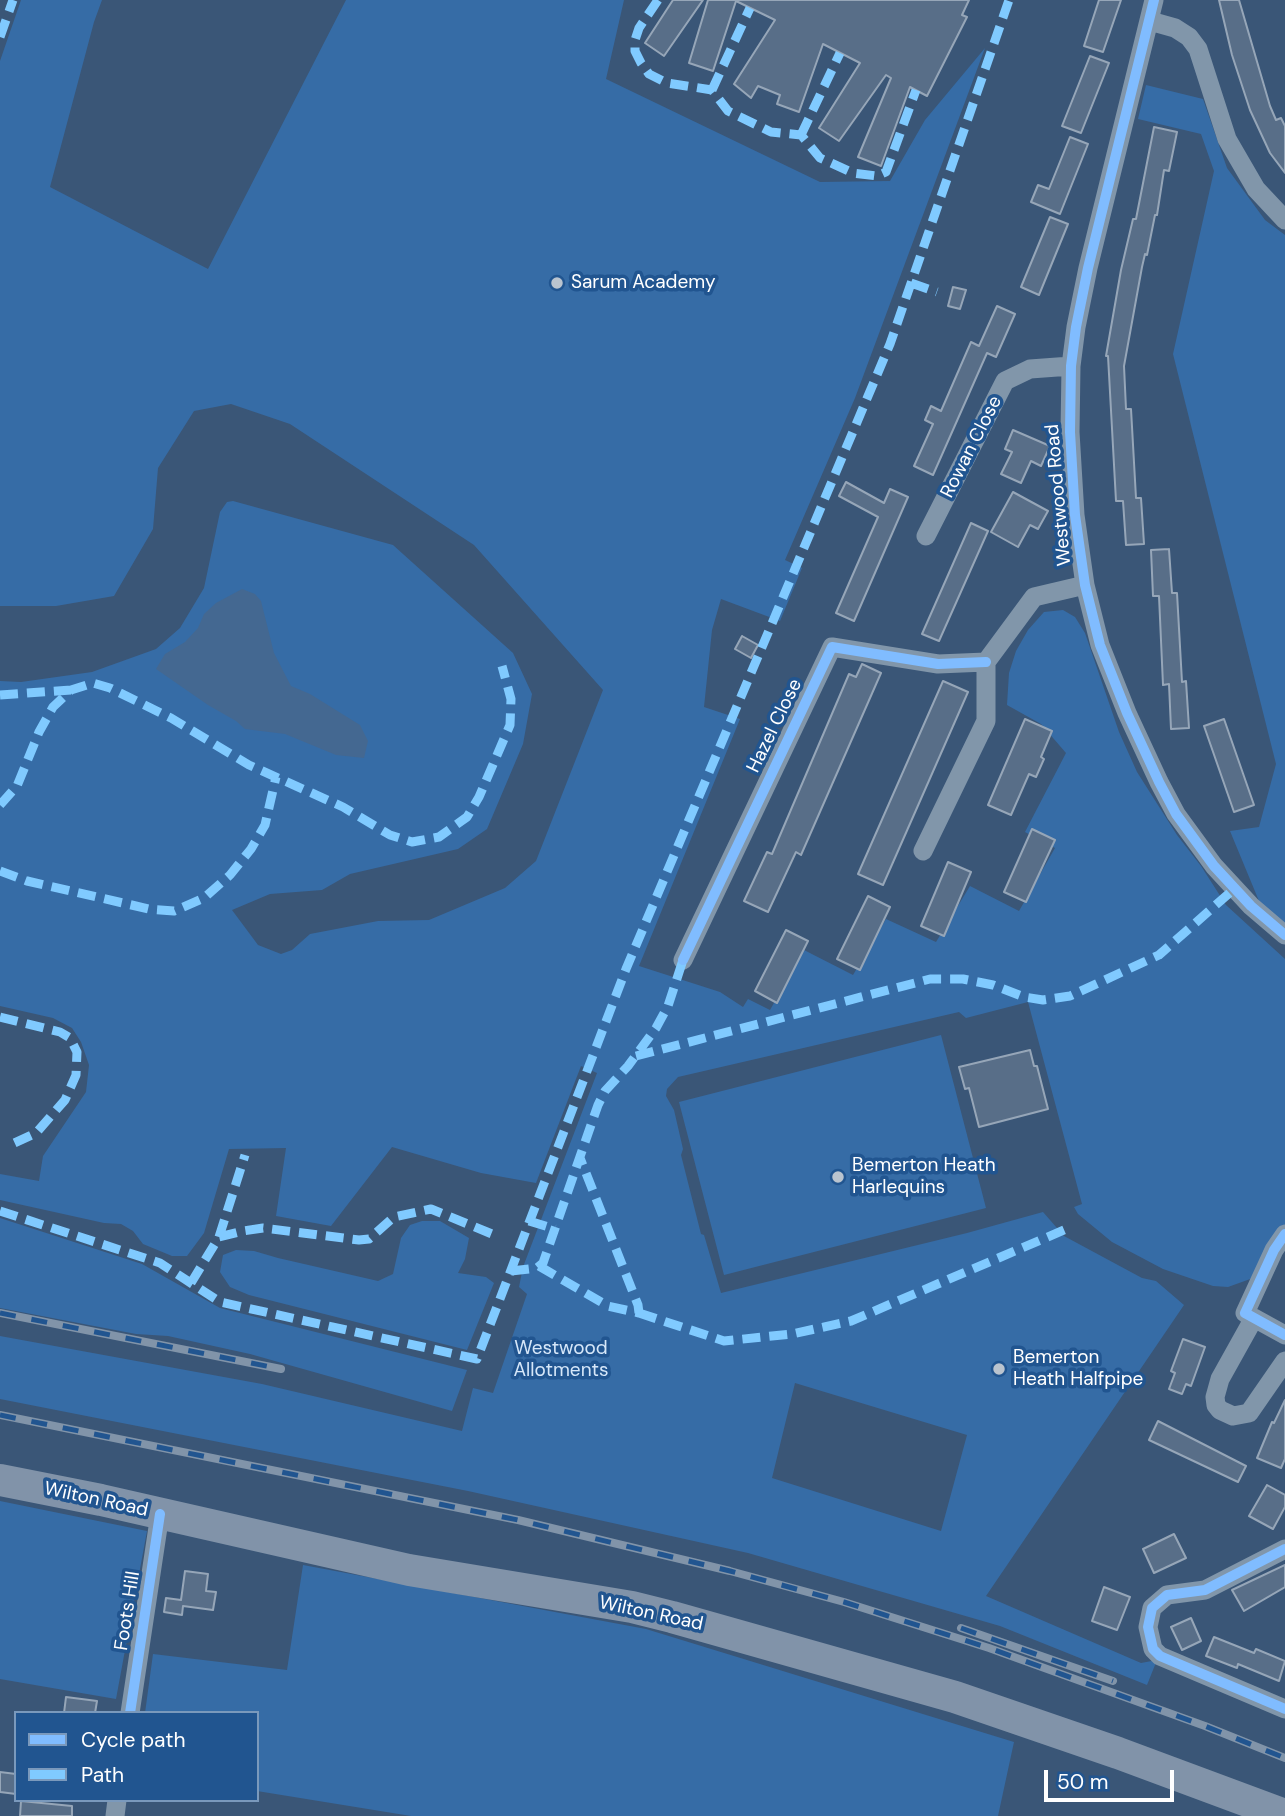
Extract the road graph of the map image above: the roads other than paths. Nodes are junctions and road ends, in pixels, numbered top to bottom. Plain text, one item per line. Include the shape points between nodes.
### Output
1 (1154, 0) edge
2 (1150, 21) junction
3 (1285, 220) edge
4 (1072, 366) junction
5 (926, 536) dead end
6 (1086, 585) junction
7 (986, 662) junction
8 (923, 851) dead end
9 (1285, 935) edge
10 (683, 960) dead end
11 (1285, 1234) edge
12 (1254, 1318) junction
13 (1285, 1335) edge
14 (1285, 1361) edge
15 (0, 1480) edge
16 (160, 1514) junction
17 (1285, 1549) edge
18 (1285, 1709) edge
19 (130, 1711) edge
20 (1285, 1815) edge

1 - 2 street, Westwood Road
2 - 3 street via 1189,37 1198,50 1227,139 1256,188
2 - 4 street, Westwood Road via 1082,295
4 - 5 street, Rowan Close via 1030,369 1005,381
4 - 6 street, Westwood Road via 1070,462
6 - 7 street via 1034,597
6 - 9 street, Westwood Road via 1112,679 1176,814 1234,890
7 - 8 street via 986,721
7 - 10 street, Hazel Close via 939,664 832,647
11 - 12 street via 1245,1313
12 - 13 street
12 - 14 street via 1220,1379 1216,1405 1233,1416 1249,1413
15 - 16 highway, Wilton Road
16 - 19 street, Foots Hill
16 - 20 highway, Wilton Road via 409,1570 632,1607 713,1628 955,1698
17 - 18 street via 1205,1590 1167,1595 1152,1608 1148,1627 1153,1649 1160,1656

